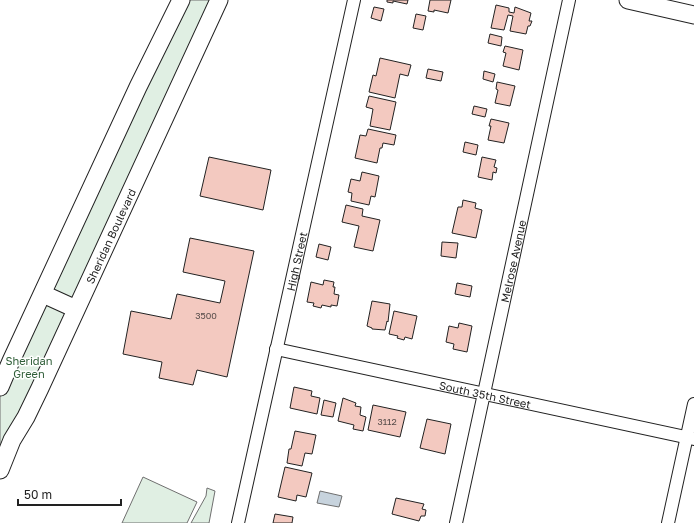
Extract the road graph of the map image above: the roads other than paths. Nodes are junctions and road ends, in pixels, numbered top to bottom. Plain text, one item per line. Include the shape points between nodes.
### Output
1 (181, 0) edge
2 (219, 0) edge
3 (354, 0) edge
4 (569, 0) edge
5 (628, 0) edge
6 (694, 15) edge
7 (43, 294) junction
8 (76, 308) junction
9 (276, 349) junction
10 (0, 387) edge
11 (484, 394) junction
12 (694, 404) edge
13 (690, 438) edge
14 (0, 470) edge
15 (238, 523) edge
16 (456, 523) edge
17 (668, 523) edge

1 - 7 main road
2 - 8 main road, Sheridan Boulevard
3 - 9 street, High Street
4 - 11 street, Melrose Avenue
5 - 6 main road
7 - 8 main road
7 - 10 main road
8 - 14 main road, Sheridan Boulevard
9 - 11 street, South 35th Street
9 - 15 street, High Street
11 - 13 street, South 35th Street
11 - 16 street, Melrose Avenue
12 - 13 street
13 - 17 street

